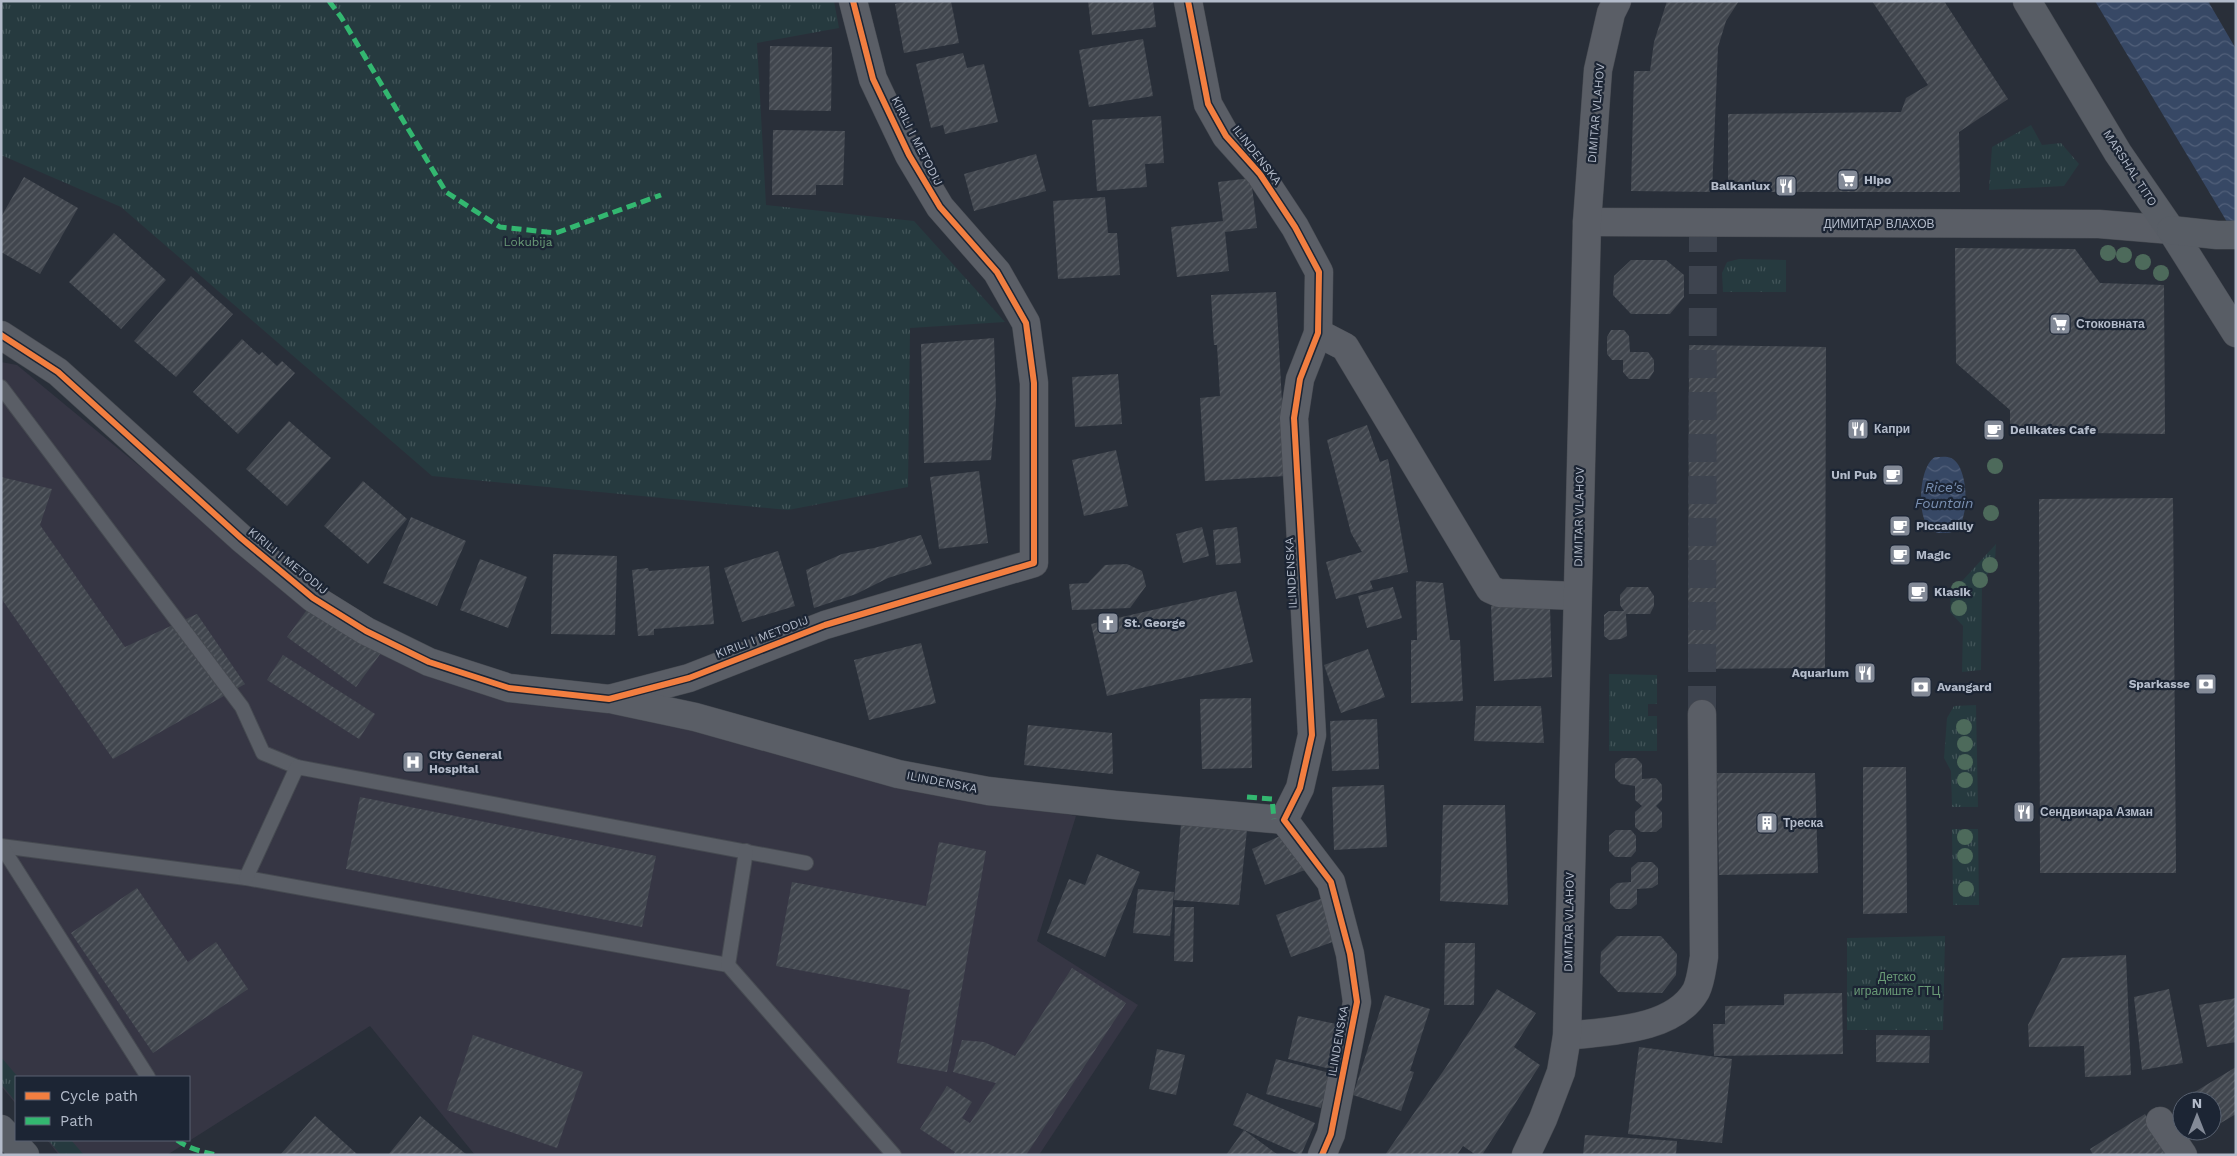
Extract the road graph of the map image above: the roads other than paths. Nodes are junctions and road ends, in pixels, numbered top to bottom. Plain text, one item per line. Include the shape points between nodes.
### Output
1 (853, 1) edge
2 (1188, 1) edge
3 (2027, 1) edge
4 (1610, 5) edge
5 (1587, 222) junction
6 (2171, 230) junction
7 (2227, 235) edge
8 (1318, 333) junction
9 (2236, 333) edge
10 (1, 335) edge
11 (1, 387) edge
12 (1577, 596) junction
13 (609, 699) junction
14 (1702, 714) tunnel mouth
15 (296, 767) junction
16 (1284, 820) junction
17 (2, 847) edge
18 (746, 852) junction
19 (806, 863) dead end
20 (246, 878) junction
21 (728, 965) junction
22 (1567, 1036) junction
23 (147, 1076) edge
24 (2160, 1122) dead end
25 (1, 1129) edge
26 (25, 1155) edge
27 (894, 1155) edge
28 (1322, 1155) edge
29 (1526, 1155) edge
30 (2183, 1155) edge

1 - 13 street, KIRILI I METODIJ via 873,79 909,156 940,207 997,272 1026,323 1034,383 1034,562 825,625 689,678
2 - 8 street, ILINDENSKA via 1208,104 1226,136 1260,174 1296,227 1318,272
3 - 6 street, MARSHAL TITO via 2118,153
4 - 5 street, DIMITAR VLAHOV via 1598,70
5 - 6 street, ДИМИТАР ВЛАХОВ via 2098,224
5 - 12 street, DIMITAR VLAHOV
6 - 7 street
6 - 9 street, MARSHAL TITO
8 - 12 street via 1345,347 1490,589 1499,593
8 - 16 street, ILINDENSKA via 1300,378 1294,418 1312,735 1300,788
10 - 13 street, KIRILI I METODIJ via 58,372 241,538 313,598 366,631 429,662 509,688
11 - 15 lane via 242,707 263,753
12 - 22 street, DIMITAR VLAHOV
13 - 16 street, ILINDENSKA via 695,717 898,774 988,791
14 - 22 street via 1704,957 1696,990 1680,1009 1657,1022
15 - 18 lane
15 - 20 lane
16 - 28 street, ILINDENSKA via 1330,882 1350,954 1357,1002 1331,1134
17 - 20 lane
17 - 23 lane
18 - 19 lane
18 - 21 lane
20 - 21 lane
21 - 27 lane
22 - 29 street, DIMITAR VLAHOV via 1560,1072
24 - 30 street
25 - 26 street

